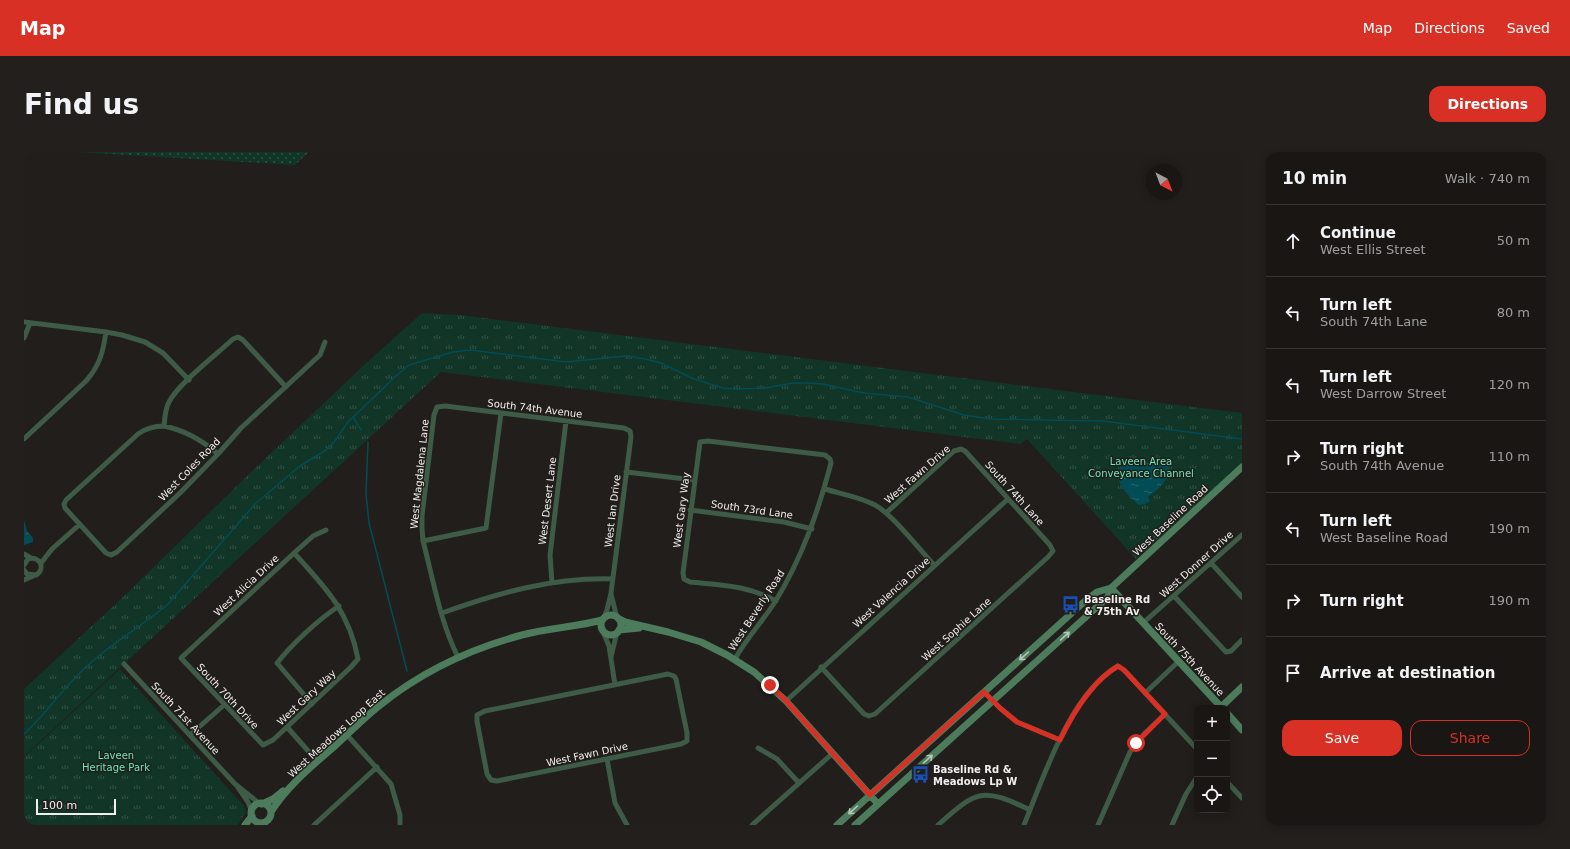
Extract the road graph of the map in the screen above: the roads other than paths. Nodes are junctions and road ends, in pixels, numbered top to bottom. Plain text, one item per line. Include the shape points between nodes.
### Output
1 (27, 322) edge
2 (106, 332) junction
3 (24, 338) edge
4 (325, 342) dead end
5 (188, 380) junction
6 (286, 387) junction
7 (437, 407) joint
8 (501, 413) junction
9 (566, 421) junction
10 (164, 426) junction
11 (630, 431) joint
12 (24, 439) edge
13 (700, 442) joint
14 (961, 449) joint
15 (218, 454) junction
16 (1242, 467) edge
17 (626, 472) junction
18 (694, 480) junction
19 (824, 489) junction
20 (1008, 498) junction
21 (690, 510) junction
22 (886, 513) junction
23 (79, 525) junction
24 (812, 529) junction
25 (326, 530) dead end
26 (1242, 535) edge
27 (423, 541) junction
28 (1053, 551) joint
29 (294, 553) junction
30 (24, 554) edge
31 (36, 560) junction
32 (1211, 563) junction
33 (24, 565) edge
34 (934, 565) junction
35 (24, 570) edge
36 (33, 576) junction
37 (613, 579) junction
38 (24, 580) edge
39 (552, 583) junction
40 (1111, 588) junction
41 (611, 593) junction
42 (1174, 596) junction
43 (1242, 597) edge
44 (776, 601) junction
45 (339, 606) junction
46 (442, 613) junction
47 (618, 618) junction
48 (603, 619) junction
49 (1143, 623) junction
50 (572, 626) junction
51 (645, 627) junction
52 (603, 631) junction
53 (618, 631) junction
54 (1242, 640) edge
55 (458, 657) junction
56 (181, 658) joint
57 (611, 658) junction
58 (735, 659) junction
59 (1179, 662) junction
60 (124, 664) dead end
61 (821, 667) junction
62 (615, 685) junction
63 (1242, 687) edge
64 (984, 692) junction
65 (1145, 693) junction
66 (786, 701) junction
67 (993, 701) junction
68 (312, 704) junction
69 (224, 705) junction
70 (1220, 705) edge
71 (1224, 705) edge
72 (1165, 714) junction
73 (1230, 716) edge
74 (287, 728) junction
75 (1242, 730) edge
76 (190, 735) junction
77 (347, 735) junction
78 (1060, 740) junction
79 (263, 746) joint
80 (1194, 746) edge
81 (758, 748) dead end
82 (833, 753) junction
83 (607, 759) junction
84 (317, 761) junction
85 (376, 767) junction
86 (1194, 782) edge
87 (799, 783) junction
88 (235, 784) junction
89 (1230, 785) edge
90 (290, 787) junction
91 (870, 795) junction
92 (1242, 798) edge
93 (261, 804) junction
94 (878, 804) junction
95 (1030, 810) junction
96 (271, 812) junction
97 (252, 814) junction
98 (256, 824) edge
99 (400, 824) edge
100 (245, 825) edge
101 (315, 825) edge
102 (627, 825) edge
103 (752, 825) edge
104 (837, 825) edge
105 (854, 825) edge
106 (938, 825) edge
107 (1024, 825) edge
108 (1098, 825) edge
109 (1172, 825) edge

1 - 2 street
1 - 3 street
2 - 5 street via 134,338 154,347
2 - 12 street via 100,360 94,373
4 - 6 street, West Coles Road via 320,355
5 - 6 street via 238,337
5 - 10 street via 170,400
6 - 15 street, West Coles Road via 241,428
7 - 8 street, South 74th Avenue
7 - 27 street, West Magdalena Lane via 424,498
8 - 9 street, South 74th Avenue
8 - 27 street via 486,528
9 - 11 street, South 74th Avenue via 624,428
9 - 39 street, West Desert Lane via 550,554
10 - 15 street via 201,440
10 - 23 street, West Coles Road via 150,428 138,434 66,500 65,508
11 - 17 street, West Ian Drive
13 - 18 street, West Gary Way
13 - 19 street, West Beverly Road via 825,455 830,458 831,463
14 - 20 street, South 74th Lane via 966,451
14 - 22 street, West Fawn Drive via 954,451
15 - 23 street, West Coles Road via 155,517 111,555
16 - 40 main road, West Baseline Road
17 - 18 street
17 - 37 street, West Ian Drive
18 - 21 street, West Gary Way
19 - 22 street via 872,503
19 - 24 street, West Beverly Road
20 - 28 street, South 74th Lane
20 - 34 street, West Valencia Drive
21 - 24 street, South 73rd Lane via 784,522
21 - 44 street, West Gary Way via 682,573 684,579 690,582 746,588
22 - 34 street
23 - 31 street via 52,550
24 - 44 street, West Beverly Road
25 - 29 street, West Alicia Drive via 313,536
26 - 32 street, West Donner Drive
27 - 46 street, West Magdalena Lane
28 - 61 street, West Sophie Lane via 875,714 864,714
29 - 45 street
29 - 56 street, West Alicia Drive
30 - 31 street
31 - 33 street via 26,561
31 - 36 street via 40,572
32 - 42 street, West Donner Drive
32 - 43 street
34 - 61 street, West Valencia Drive
35 - 36 street
36 - 38 street
37 - 39 street
37 - 41 street, West Ian Drive
39 - 46 street via 509,591
40 - 49 main road, South 75th Avenue
40 -> 64 main road, West Baseline Road via 1097,592 1084,602
67 -> 40 main road, West Baseline Road via 1108,597
41 - 47 street, West Ian Drive
41 - 48 street, West Ian Drive
42 - 49 street, West Donner Drive
42 - 54 street via 1226,652 1231,651
44 - 58 street, West Beverly Road
45 - 68 street, West Gary Way via 353,636 358,659 352,668
45 - 68 street via 329,612 276,663
46 - 55 street, West Magdalena Lane
47 - 48 main road via 611,615
47 - 51 main road
47 - 53 main road via 621,625
48 - 50 main road
48 - 52 main road
49 - 59 main road, South 75th Avenue
50 - 52 main road via 592,627
50 - 55 main road, West Meadows Loop East via 524,635
51 - 53 main road
51 - 58 main road via 689,638
52 - 53 main road via 609,635
52 - 57 street
53 - 57 street
55 - 77 main road, West Meadows Loop East via 403,688 378,706
56 - 69 street, South 70th Drive
57 - 62 street
58 - 66 main road via 754,672
59 - 65 street
59 - 70 main road, South 75th Avenue
60 - 76 street, South 71st Avenue
61 - 66 street, West Valencia Drive
62 - 83 street, West Fawn Drive via 668,674 674,676 687,741
62 - 83 street, West Fawn Drive via 485,711 477,715 487,774 491,780 504,780
63 - 71 main road
64 - 67 street
64 - 91 main road, West Baseline Road
65 - 72 street
65 - 78 street via 1118,666 1084,699
66 - 82 main road
67 - 78 street via 1017,722
94 -> 67 main road, West Baseline Road
68 - 74 street, West Gary Way
69 - 76 street
69 - 79 street, South 70th Drive
72 - 80 street
72 - 108 street via 1130,752
73 - 75 main road
74 - 79 street, West Gary Way
74 - 84 street
76 - 88 street, South 71st Avenue
77 - 84 main road, West Meadows Loop East
77 - 85 street
78 - 95 street
81 - 87 street via 777,759
82 - 87 street
82 - 91 main road
83 - 102 street via 615,803
84 - 90 main road, West Meadows Loop East
85 - 99 street via 391,784
85 - 101 street
86 - 109 street
87 - 103 street
88 - 93 street, South 71st Avenue
88 - 97 street, South 71st Avenue via 248,802
89 - 92 street
90 - 93 main road
90 - 96 main road
91 - 94 main road
91 -> 104 main road, West Baseline Road
93 - 96 main road via 268,806
93 - 97 main road via 254,807
94 - 105 main road, West Baseline Road
95 - 106 street via 1001,797 981,795 962,804
95 - 107 street
96 - 98 main road via 267,821
97 - 98 main road
97 - 100 main road

